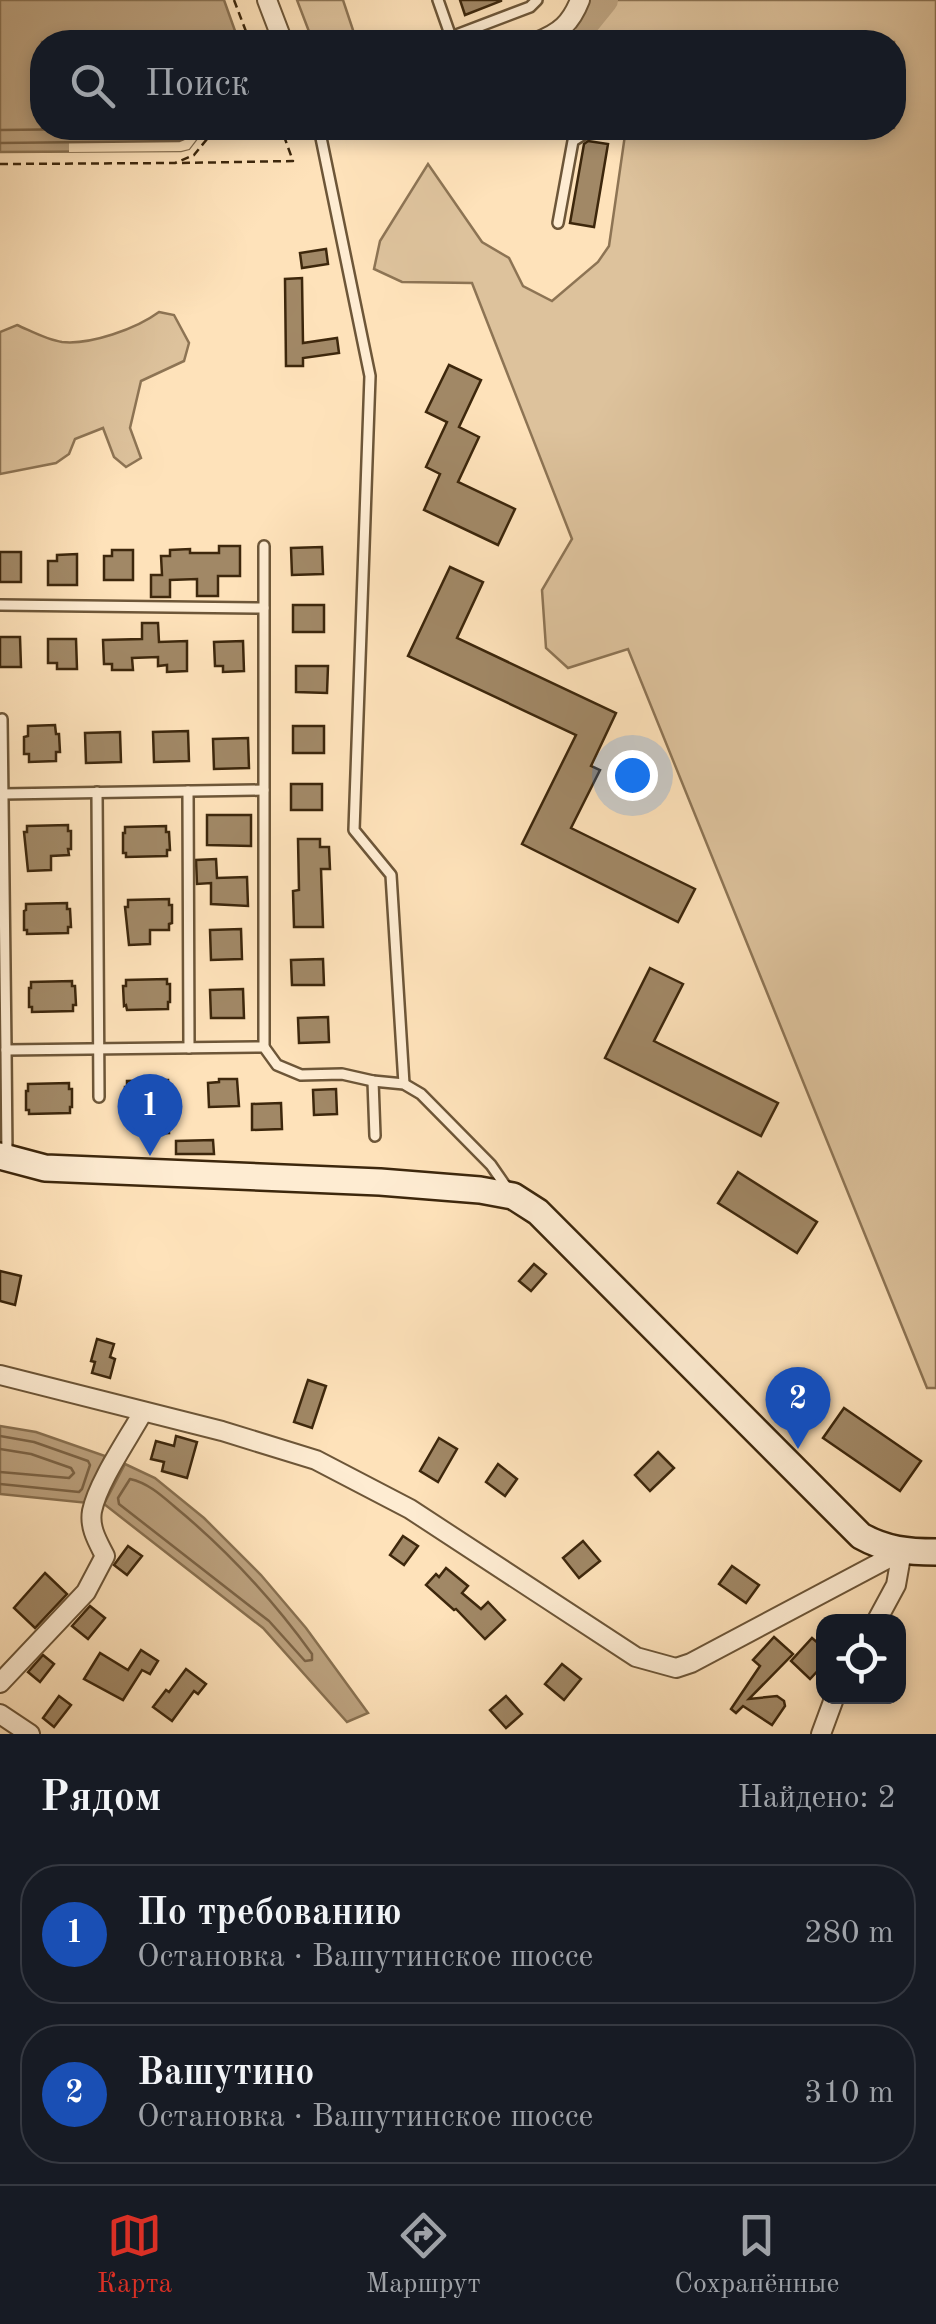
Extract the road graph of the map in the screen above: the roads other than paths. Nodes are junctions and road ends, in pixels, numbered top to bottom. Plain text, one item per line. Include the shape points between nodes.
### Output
1 (267, 0) edge
2 (438, 0) edge
3 (537, 0) edge
4 (580, 0) edge
5 (278, 30) edge
6 (448, 30) edge
7 (476, 30) edge
8 (559, 30) edge
9 (321, 140) edge
10 (575, 140) edge
11 (558, 223) dead end
12 (264, 546) dead end
13 (0, 605) edge
14 (264, 608) junction
15 (2, 719) edge
16 (264, 790) junction
17 (188, 791) junction
18 (97, 792) junction
19 (2, 794) edge
20 (264, 1047) junction
21 (188, 1048) junction
22 (98, 1049) junction
23 (6, 1050) junction
24 (374, 1081) junction
25 (404, 1084) junction
26 (99, 1097) dead end
27 (375, 1136) dead end
28 (4, 1157) edge
29 (513, 1196) junction
30 (0, 1376) edge
31 (143, 1412) junction
32 (902, 1552) junction
33 (936, 1552) edge
34 (880, 1614) edge
35 (0, 1682) edge
36 (833, 1704) edge
37 (0, 1714) edge
38 (30, 1734) edge
39 (821, 1734) edge

1 - 5 street
2 - 6 lane
3 - 7 lane
4 - 8 street via 572,21
9 - 25 lane via 370,376 354,830 392,875
10 - 11 lane
12 - 14 lane
13 - 14 lane
14 - 16 lane
15 - 19 lane
16 - 17 lane
16 - 20 lane
17 - 18 lane
17 - 21 lane
18 - 19 lane
18 - 22 lane
19 - 23 lane
20 - 21 lane
20 - 24 lane via 277,1066 301,1076
21 - 22 lane
22 - 23 lane
22 - 26 lane
23 - 28 lane
24 - 25 lane
24 - 27 lane
25 - 29 lane via 421,1094
28 - 29 street via 45,1168 380,1182
29 - 32 street via 538,1212 861,1536
30 - 31 street
31 - 32 street via 316,1460 410,1509 636,1657 676,1668
31 - 35 street via 92,1512 105,1556 86,1592
32 - 33 street
32 - 34 street
36 - 39 street
37 - 38 street

